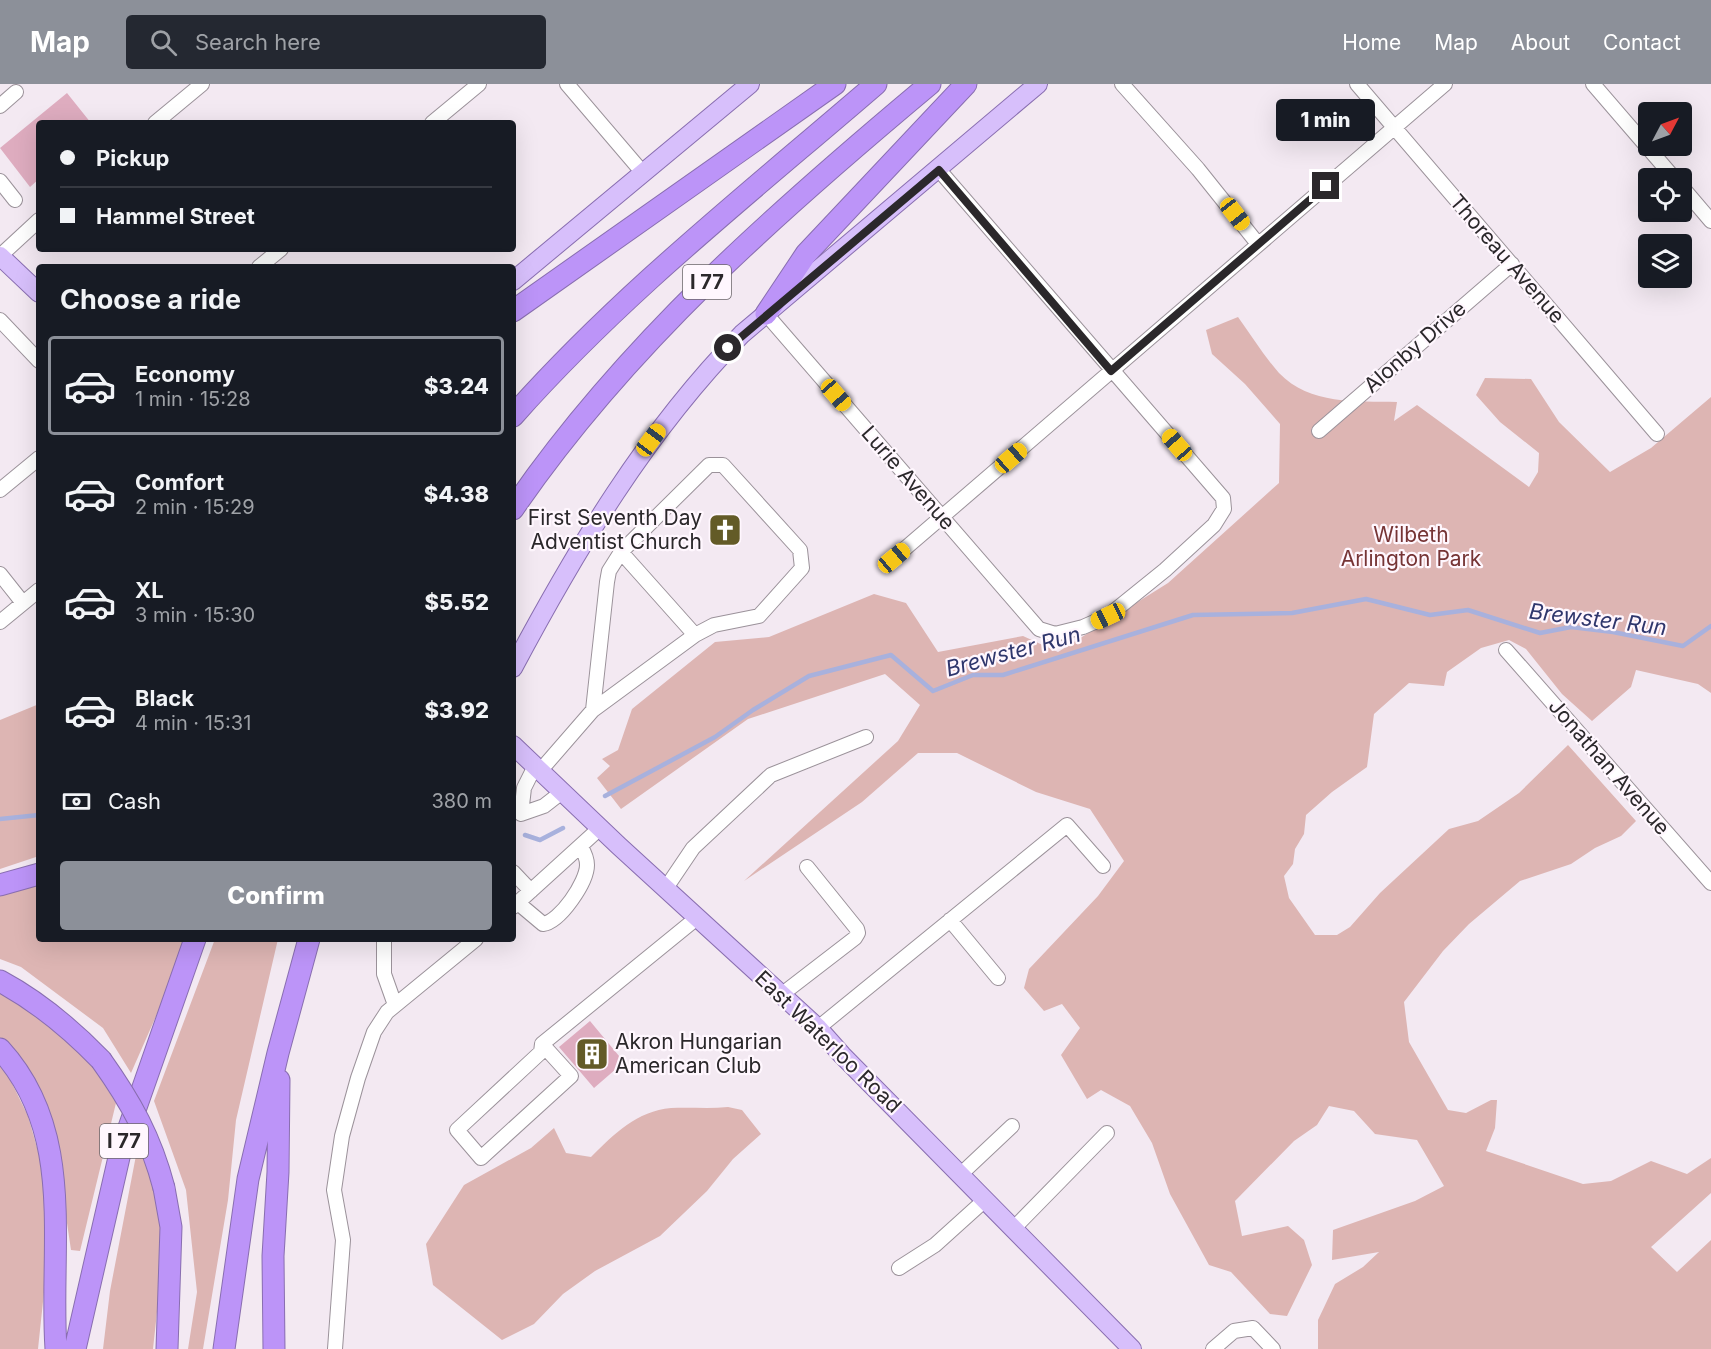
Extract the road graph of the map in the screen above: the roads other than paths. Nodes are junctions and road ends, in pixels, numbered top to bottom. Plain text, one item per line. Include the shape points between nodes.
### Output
1 (202, 84) edge
2 (479, 84) edge
3 (567, 84) edge
4 (750, 84) edge
5 (835, 84) edge
6 (876, 84) edge
7 (930, 84) edge
8 (966, 84) edge
9 (1038, 84) edge
10 (1122, 84) edge
11 (1357, 84) edge
12 (1444, 84) edge
13 (1593, 84) edge
14 (16, 92) dead end
15 (0, 106) edge
16 (159, 120) edge
17 (436, 120) edge
18 (1394, 129) junction
19 (1665, 168) edge
20 (939, 170) junction
21 (643, 173) junction
22 (0, 181) edge
23 (1692, 199) edge
24 (15, 200) dead end
25 (1711, 221) edge
26 (36, 223) edge
27 (1258, 244) junction
28 (277, 252) edge
29 (0, 256) edge
30 (263, 264) edge
31 (1512, 264) junction
32 (516, 279) edge
33 (36, 290) edge
34 (516, 309) edge
35 (766, 314) junction
36 (0, 320) edge
37 (36, 358) edge
38 (1111, 371) junction
39 (516, 413) edge
40 (1319, 431) dead end
41 (1657, 434) dead end
42 (36, 460) edge
43 (0, 490) edge
44 (516, 505) edge
45 (942, 517) junction
46 (621, 552) junction
47 (894, 558) dead end
48 (0, 574) edge
49 (36, 592) edge
50 (23, 603) junction
51 (0, 622) edge
52 (695, 635) junction
53 (1506, 650) dead end
54 (516, 662) edge
55 (593, 710) junction
56 (866, 737) dead end
57 (516, 748) edge
58 (538, 768) junction
59 (562, 792) junction
60 (517, 819) edge
61 (600, 828) junction
62 (581, 847) junction
63 (1103, 866) dead end
64 (807, 867) dead end
65 (36, 875) edge
66 (516, 875) edge
67 (1711, 883) edge
68 (0, 885) edge
69 (666, 888) junction
70 (531, 891) junction
71 (516, 903) edge
72 (516, 905) edge
73 (698, 917) junction
74 (950, 920) junction
75 (194, 942) edge
76 (308, 942) edge
77 (384, 942) edge
78 (472, 942) edge
79 (998, 978) dead end
80 (0, 981) edge
81 (781, 995) junction
82 (395, 1005) junction
83 (818, 1028) junction
84 (542, 1044) junction
85 (0, 1049) edge
86 (278, 1053) junction
87 (1012, 1126) dead end
88 (1107, 1133) dead end
89 (961, 1174) junction
90 (986, 1199) junction
91 (1014, 1228) junction
92 (899, 1268) dead end
93 (56, 1349) edge
94 (75, 1349) edge
95 (167, 1349) edge
96 (224, 1349) edge
97 (274, 1349) edge
98 (335, 1349) edge
99 (1132, 1349) edge
100 (1213, 1349) edge
101 (1273, 1349) edge

1 - 16 street
2 - 17 street
3 - 21 street
4 - 21 main road
5 - 34 highway
6 - 39 highway, I 77 via 638,288
7 - 44 highway, I 77 via 724,265 682,307 587,410
8 - 35 highway via 806,254
9 - 20 main road
10 - 27 street
11 - 18 street, Thoreau Avenue
12 - 18 street
13 - 19 street
14 - 15 street
18 - 27 street
18 - 31 street, Thoreau Avenue
20 - 35 main road
20 - 38 street
21 - 32 main road
22 - 24 street
23 - 25 street
26 - 29 street
27 - 38 street
28 - 30 street
29 - 33 main road
31 - 40 street, Alonby Drive
31 - 41 street, Thoreau Avenue
35 - 45 street, Lurie Avenue
35 - 54 main road via 715,361 651,440 588,534
36 - 37 street
38 - 45 street
38 - 45 street, Lurie Avenue via 1225,504 1214,525 1131,599 1091,624 1055,634 1044,632
42 - 43 street
45 - 47 street
46 - 52 street
46 - 52 street via 709,465 723,465 800,550 802,568 759,616 714,625
46 - 55 street via 607,582
48 - 50 street
49 - 50 street
50 - 51 street
52 - 55 street
53 - 67 street, Jonathan Avenue
55 - 58 street
56 - 69 street via 771,775 693,848
57 - 58 main road, East Waterloo Road
58 - 59 main road, East Waterloo Road
58 - 60 street via 524,788
59 - 60 street
59 - 61 main road, East Waterloo Road
61 - 62 street
61 - 69 main road, East Waterloo Road
62 - 70 street
62 - 72 street via 587,866 583,880 555,919 543,924
63 - 74 street via 1067,825
64 - 81 street via 858,933
65 - 68 highway
66 - 70 street
69 - 73 main road, East Waterloo Road
70 - 71 street
73 - 81 main road, East Waterloo Road
73 - 84 street
74 - 79 street
74 - 83 street
75 - 94 highway, I 77 via 120,1153
76 - 86 highway
77 - 82 street via 384,974
78 - 82 street
80 - 95 highway, bridge via 57,1018 101,1060 142,1124 156,1156 171,1227
81 - 83 main road, East Waterloo Road
82 - 98 street via 374,1032 342,1136 334,1190 343,1240
83 - 89 main road, East Waterloo Road
84 - 84 street via 541,1052 457,1130 481,1158 571,1077
85 - 93 highway via 33,1096 49,1145 55,1217
86 - 96 highway via 248,1179
86 - 97 highway
87 - 89 street
88 - 91 street
89 - 90 main road, East Waterloo Road
90 - 91 main road, East Waterloo Road
90 - 92 street via 935,1245
91 - 99 main road, East Waterloo Road
100 - 101 street via 1233,1331 1253,1328

